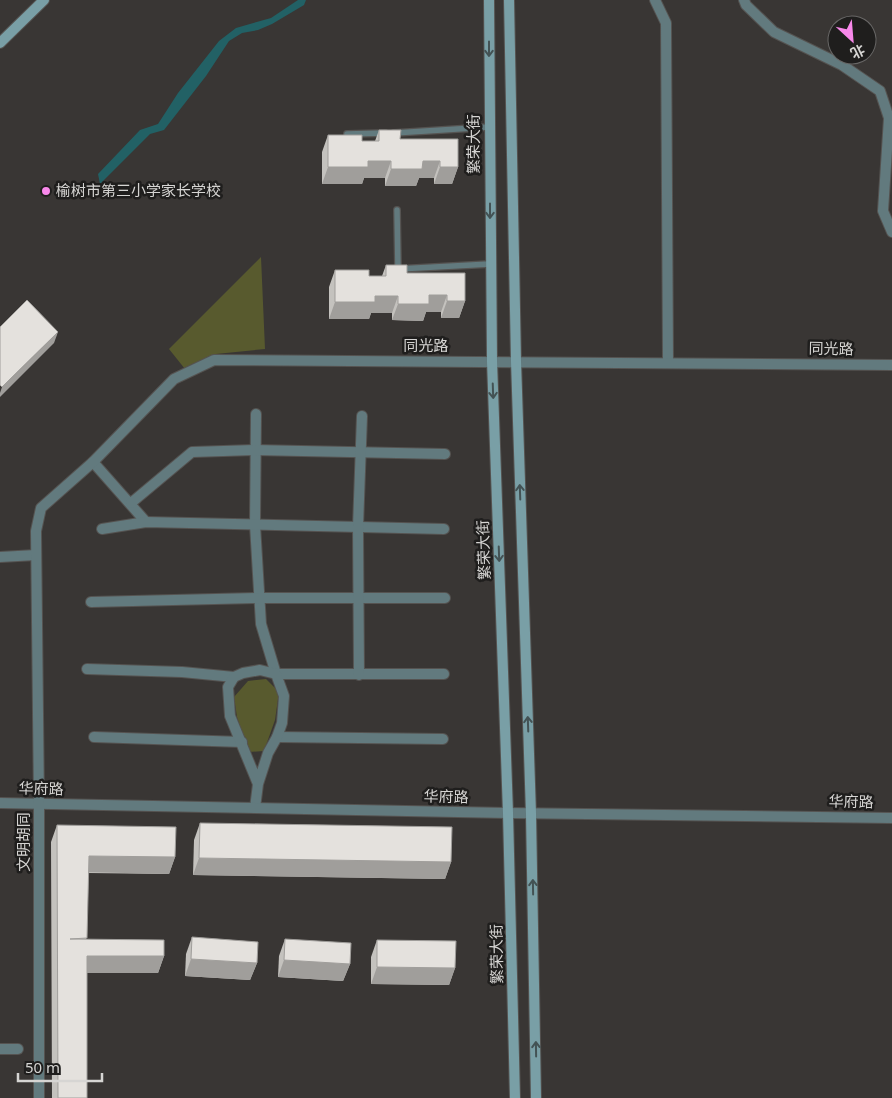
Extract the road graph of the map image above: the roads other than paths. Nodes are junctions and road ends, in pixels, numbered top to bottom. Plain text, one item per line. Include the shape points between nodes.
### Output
1 (44, 0) edge
2 (489, 0) edge
3 (509, 0) edge
4 (655, 0) edge
5 (744, 0) edge
6 (0, 43) edge
7 (489, 127) junction
8 (347, 134) edge
9 (397, 210) dead end
10 (892, 232) edge
11 (490, 264) junction
12 (492, 361) junction
13 (516, 361) junction
14 (668, 363) junction
15 (892, 365) edge
16 (256, 414) dead end
17 (362, 416) dead end
18 (254, 450) junction
19 (361, 452) junction
20 (445, 454) dead end
21 (93, 462) junction
22 (131, 503) junction
23 (146, 522) junction
24 (255, 525) junction
25 (358, 527) junction
26 (102, 529) dead end
27 (444, 529) dead end
28 (36, 531) joint
29 (36, 556) junction
30 (0, 557) edge
31 (260, 598) junction
32 (357, 598) junction
33 (445, 598) dead end
34 (91, 602) dead end
35 (87, 669) dead end
36 (276, 674) junction
37 (444, 674) dead end
38 (359, 675) junction
39 (234, 677) junction
40 (94, 737) dead end
41 (277, 737) junction
42 (443, 739) dead end
43 (242, 742) junction
44 (258, 784) junction
45 (0, 803) edge
46 (39, 804) junction
47 (255, 808) junction
48 (508, 813) junction
49 (531, 814) junction
50 (892, 818) edge
51 (0, 1049) edge
52 (18, 1049) dead end
53 (39, 1098) edge
54 (515, 1098) edge
55 (536, 1098) edge

1 - 6 main road
2 -> 7 main road, 繁荣大街
3 - 13 main road
4 - 14 street via 666,23
5 - 10 street via 774,32 842,65 880,91 889,118 883,211
7 - 8 lane
7 -> 11 main road, 繁荣大街
9 - 11 lane via 398,269
11 - 12 main road, 繁荣大街
12 - 13 street, 同光路
12 - 21 street, 同光路 via 214,360 174,379
12 -> 48 main road, 繁荣大街
13 - 14 street, 同光路
49 -> 13 main road
14 - 15 street, 同光路
16 - 18 street
17 - 19 street
18 - 19 street
18 - 22 street via 192,452
18 - 24 street
19 - 20 street
19 - 25 street
21 - 22 street
21 - 28 street, 同光路 via 40,508
22 - 23 street
23 - 24 street
23 - 26 street
24 - 25 street
24 - 31 street
25 - 27 street
25 - 32 street
28 - 29 street, 文明胡同
29 - 30 street
29 - 46 street, 文明胡同
31 - 32 street
31 - 34 street
31 - 36 street via 261,624
32 - 33 street
32 - 38 street
35 - 39 street
36 - 38 street
36 - 39 street via 260,670
36 - 41 street via 284,696 282,723
37 - 38 street
39 - 43 street via 228,687 230,716
40 - 43 street
41 - 42 street
41 - 44 street via 268,752
43 - 44 street
44 - 47 street
45 - 46 street, 华府路
46 - 47 street, 华府路
46 - 53 street, 文明胡同
47 - 48 street, 华府路
48 - 49 street, 华府路
48 - 54 main road, 繁荣大街
49 - 50 street, 华府路
55 -> 49 main road
51 - 52 street

